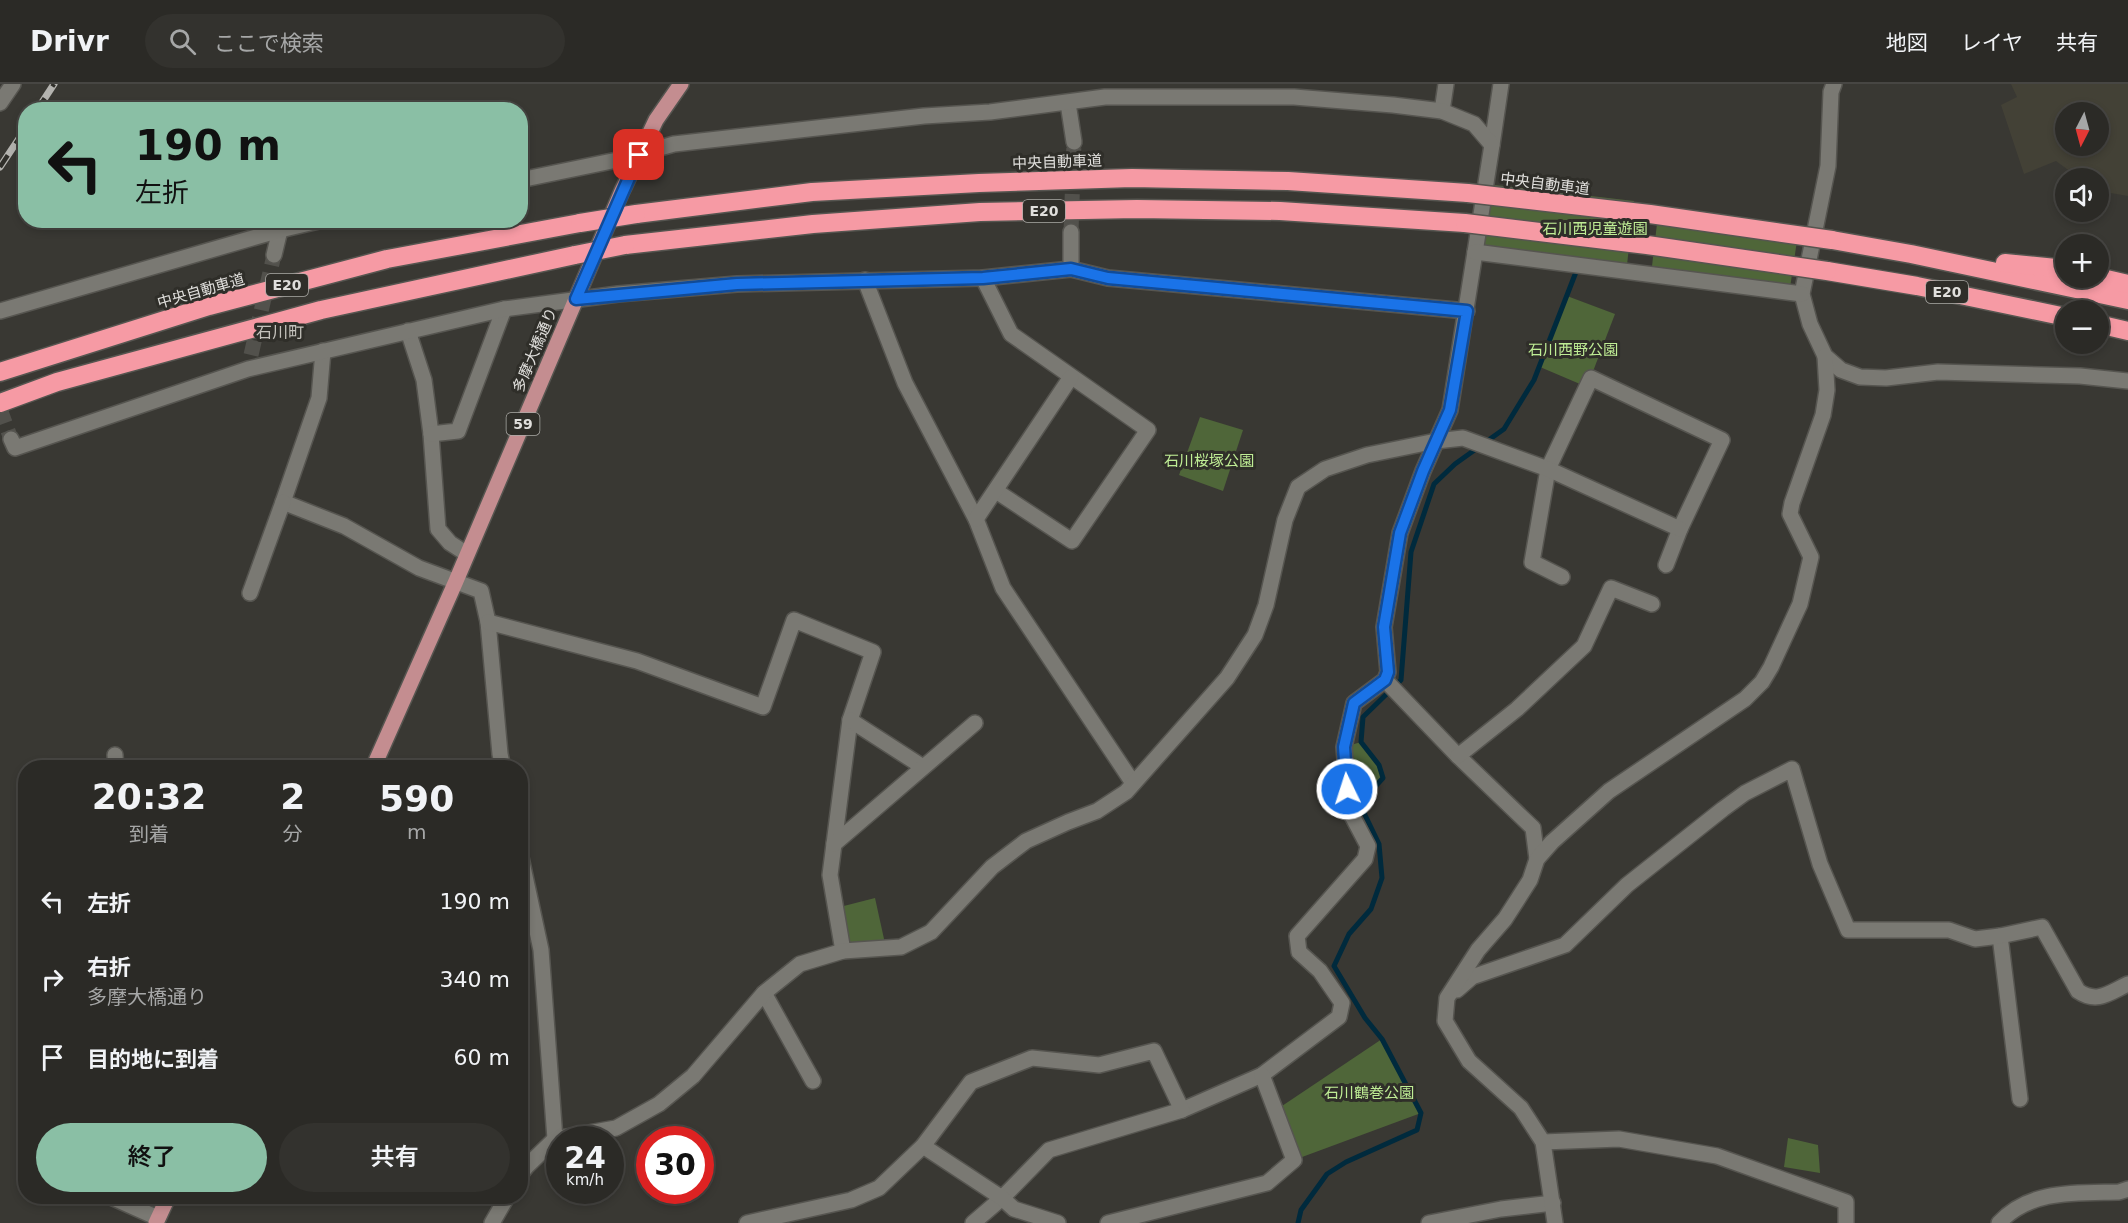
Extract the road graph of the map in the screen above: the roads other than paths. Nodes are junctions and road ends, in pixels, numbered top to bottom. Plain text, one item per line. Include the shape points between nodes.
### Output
1 (13, 84) edge
2 (681, 84) edge
3 (1446, 84) edge
4 (1501, 84) edge
5 (1834, 84) edge
6 (1249, 90) edge
7 (0, 103) edge
8 (1068, 103) junction
9 (1442, 111) junction
10 (1074, 142) tunnel mouth
11 (1492, 144) junction
12 (639, 155) junction
13 (528, 178) edge
14 (289, 228) edge
15 (280, 230) junction
16 (1071, 232) tunnel mouth
17 (1475, 252) junction
18 (1911, 254) junction
19 (274, 255) tunnel mouth
20 (2055, 268) edge
21 (1071, 269) junction
22 (983, 278) junction
23 (865, 280) junction
24 (2109, 280) edge
25 (2128, 284) edge
26 (1802, 294) junction
27 (576, 299) junction
28 (2128, 300) edge
29 (504, 309) junction
30 (0, 311) edge
31 (1467, 311) junction
32 (2055, 315) edge
33 (2109, 327) edge
34 (408, 331) junction
35 (2128, 331) edge
36 (323, 351) junction
37 (1825, 356) junction
38 (0, 372) edge
39 (1071, 377) junction
40 (2128, 381) edge
41 (0, 403) edge
42 (431, 434) junction
43 (11, 439) dead end
44 (1436, 441) junction
45 (1548, 469) junction
46 (996, 491) junction
47 (284, 502) junction
48 (976, 519) junction
49 (1680, 529) junction
50 (467, 554) junction
51 (1666, 565) dead end
52 (1562, 577) dead end
53 (456, 581) junction
54 (250, 593) dead end
55 (1652, 604) dead end
56 (488, 622) junction
57 (1387, 681) junction
58 (850, 720) junction
59 (975, 723) dead end
60 (1458, 756) junction
61 (377, 760) edge
62 (501, 760) edge
63 (923, 766) junction
64 (1133, 783) junction
65 (834, 844) junction
66 (1537, 859) junction
67 (528, 890) edge
68 (2000, 936) junction
69 (843, 951) junction
70 (2128, 984) edge
71 (764, 993) junction
72 (1448, 998) junction
73 (1262, 1075) junction
74 (813, 1081) dead end
75 (2020, 1099) dead end
76 (1182, 1110) junction
77 (554, 1126) edge
78 (620, 1126) edge
79 (1543, 1142) junction
80 (923, 1146) junction
81 (546, 1147) edge
82 (528, 1164) edge
83 (2128, 1188) edge
84 (1002, 1198) junction
85 (125, 1204) edge
86 (165, 1204) edge
87 (503, 1204) edge
88 (1554, 1211) edge
89 (157, 1220) edge
90 (492, 1223) edge
91 (747, 1223) edge
92 (973, 1223) edge
93 (1059, 1223) edge
94 (1108, 1223) edge
95 (1429, 1223) edge
96 (1846, 1223) edge
97 (1999, 1223) edge

1 - 7 street
2 - 12 main road, 多摩大橋通り / 59
3 - 9 street
4 - 11 street
5 - 26 street via 1828,166
6 - 8 street via 1105,97
6 - 9 street
8 - 10 street
8 - 12 street via 674,144
9 - 11 street via 1474,124
11 - 17 street
12 - 13 street
12 - 27 main road, 多摩大橋通り / 59
14 - 15 street
15 - 19 street
15 - 30 street
16 - 21 street
17 - 26 street
17 - 31 street
18 - 20 highway
18 - 28 highway, 中央自動車道 / E20
18 - 38 highway, 中央自動車道 / E20, bridge via 1650,214 1468,193 1288,181 1132,178 812,192 580,223 365,265 209,306
21 - 22 street
21 - 31 street via 1108,278
22 - 23 street
22 - 39 street via 1011,334
23 - 27 street via 737,284
23 - 48 street via 905,383
24 - 25 highway
26 - 37 street
27 - 29 street
27 - 50 main road, 多摩大橋通り / 59
29 - 34 street
29 - 42 street via 459,431
31 - 44 street via 1450,410
32 - 41 highway, E20, bridge via 1827,271 1465,223 1280,211 980,212 813,224 625,245 321,310 57,382
33 - 35 highway
34 - 36 street
34 - 42 street via 424,380
36 - 43 street via 249,362 15,448
36 - 47 street via 318,398
37 - 40 street via 1841,370 1860,377 1938,372
37 - 66 street via 1827,390 1823,415 1790,514 1812,557 1800,604 1762,682 1745,699 1609,791
39 - 46 street
39 - 46 street via 1148,430 1072,541
42 - 50 street via 438,530
44 - 45 street via 1473,440
44 - 57 street via 1400,533 1384,627
44 - 64 street via 1367,455 1325,470 1298,487 1285,520 1266,605 1255,635 1227,678
45 - 49 street
45 - 49 street via 1591,378 1722,440
45 - 52 street via 1532,562
46 - 48 street
47 - 53 street via 344,526 419,568
47 - 54 street
48 - 64 street via 1003,588
49 - 51 street
50 - 53 main road, 多摩大橋通り / 59
53 - 56 street via 481,591
53 - 61 main road, 多摩大橋通り / 59
55 - 60 street via 1611,588 1584,646 1517,709
56 - 58 street via 637,661 763,707 794,620 873,652
56 - 62 street
57 - 60 street
57 - 73 street via 1354,703 1344,747 1349,810 1368,846 1365,859 1297,936 1299,952 1320,970 1342,1003 1340,1017
58 - 63 street
58 - 65 street
59 - 63 street
60 - 66 street via 1533,828
63 - 65 street
64 - 69 street via 1097,811 1026,841 992,867 931,932 901,947
65 - 69 street via 830,875
66 - 72 street via 1530,880
67 - 77 street via 541,950
68 - 70 street via 2042,927 2078,991 2087,997 2101,997
68 - 72 street via 1975,939 1948,930 1848,930 1820,864 1792,769 1723,809 1627,885 1565,945 1472,977
68 - 75 street
69 - 71 street via 800,964
71 - 74 street
71 - 78 street via 693,1076 659,1104
72 - 79 street via 1445,1021 1469,1061 1521,1108
73 - 76 street
73 - 94 street via 1294,1160 1267,1184
76 - 80 street via 1154,1051 1099,1065 1032,1058 971,1082
76 - 84 street via 1049,1150
79 - 88 street
79 - 96 street via 1619,1138 1717,1156 1846,1202
80 - 84 street
80 - 91 street via 879,1188 851,1200
81 - 82 street
83 - 97 street via 2119,1192 2058,1193 2032,1200
84 - 92 street
84 - 93 street via 1014,1209
85 - 89 street
86 - 89 main road
87 - 90 street
88 - 95 street via 1501,1209

